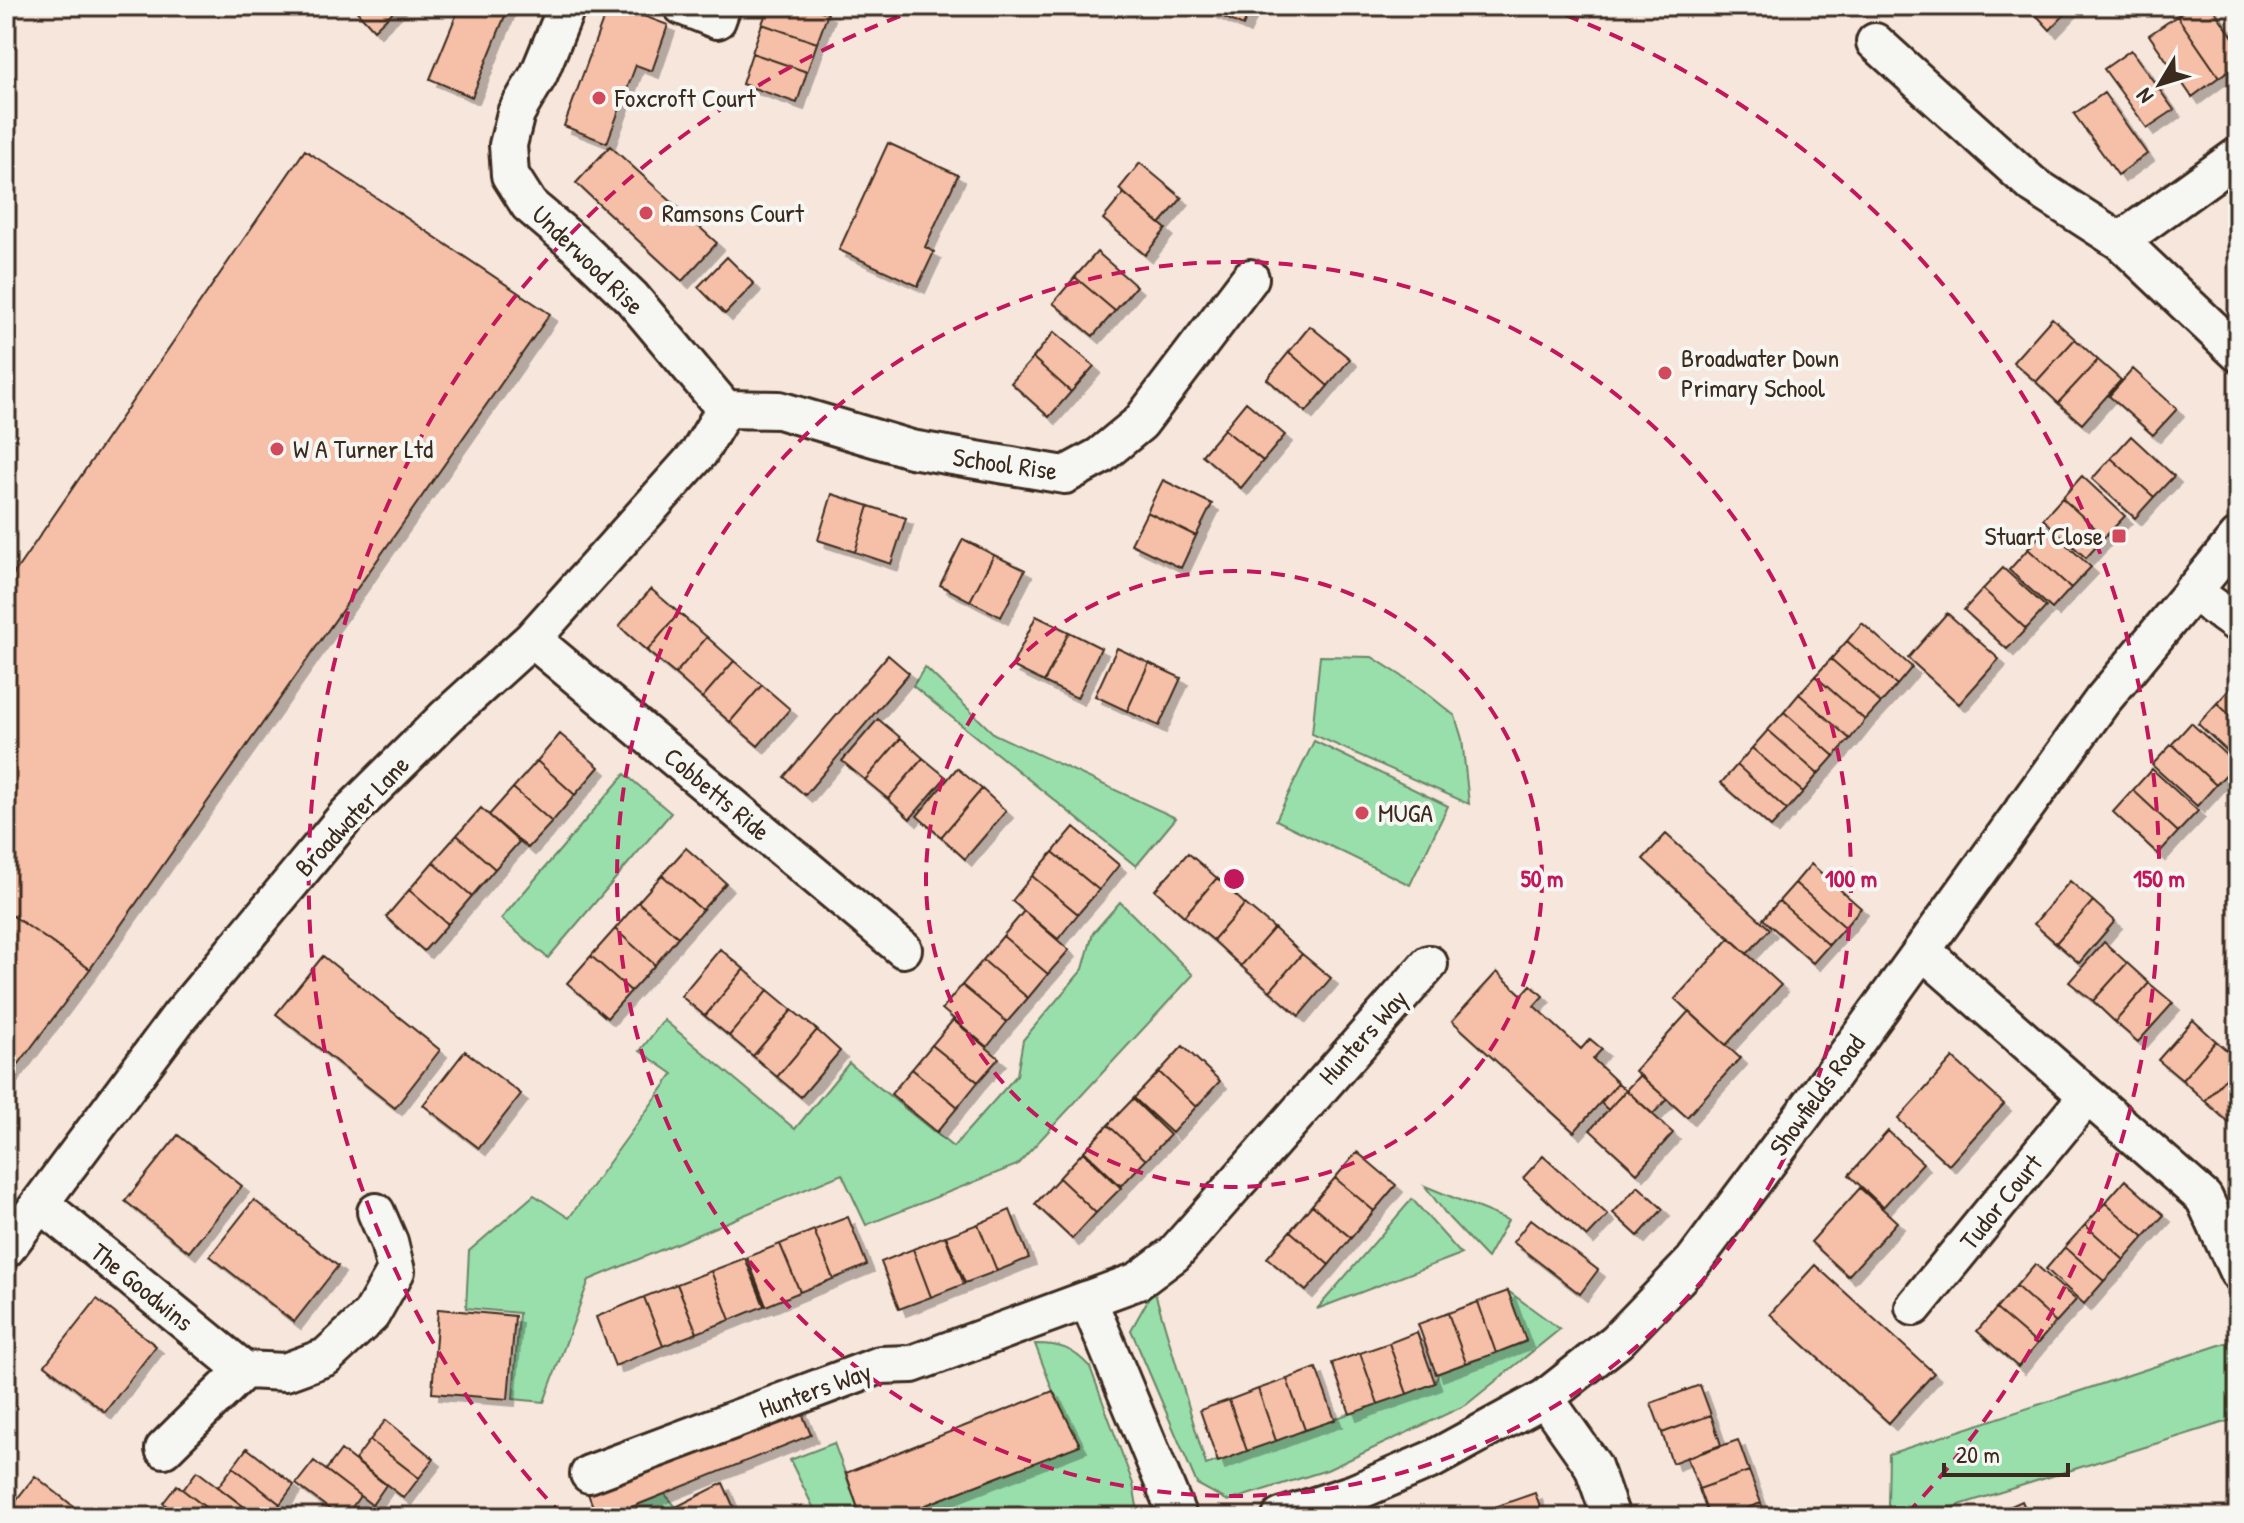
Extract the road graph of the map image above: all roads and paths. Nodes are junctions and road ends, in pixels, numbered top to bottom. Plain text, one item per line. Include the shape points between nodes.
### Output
1 (567, 6) edge
2 (682, 6) edge
3 (722, 6) edge
4 (1875, 42) dead end
5 (2238, 156) edge
6 (2120, 241) junction
7 (1250, 278) dead end
8 (2238, 353) edge
9 (725, 409) junction
10 (2238, 537) edge
11 (2192, 591) junction
12 (2238, 624) edge
13 (532, 639) junction
14 (903, 949) dead end
15 (1923, 951) junction
16 (1429, 964) dead end
17 (2087, 1096) junction
18 (41, 1204) junction
19 (376, 1212) dead end
20 (6, 1249) edge
21 (2238, 1272) edge
22 (1088, 1300) junction
23 (1914, 1307) dead end
24 (244, 1370) junction
25 (1545, 1398) junction
26 (164, 1449) dead end
27 (589, 1474) dead end
28 (1178, 1517) edge
29 (1281, 1517) edge
30 (1611, 1517) edge

1 - 9 street, Underwood Rise via 516,113 508,145 510,175 529,205 632,298
2 - 3 street via 717,20
4 - 6 street via 2033,185
5 - 6 street
6 - 8 street
7 - 9 street, School Rise via 1140,423 1100,456 1065,475 911,449 779,410
9 - 13 street, Broadwater Lane via 699,453
10 - 11 street, Showfields Road
11 - 12 street
11 - 15 street, Showfields Road via 2102,701
13 - 14 street, Cobbetts Ride
13 - 18 street, Broadwater Lane via 348,814 179,1017
15 - 17 street
15 - 25 street, Showfields Road via 1693,1262 1617,1341
16 - 22 street, Hunters Way via 1174,1254 1138,1281
17 - 21 street via 2204,1198
17 - 23 street, Tudor Court
18 - 20 street, Broadwater Lane
18 - 24 street, The Goodwins
19 - 24 street via 396,1271 371,1315 326,1357 285,1372
22 - 27 street, Hunters Way via 912,1364 880,1365
22 - 28 street
24 - 26 street
25 - 29 street, Showfields Road via 1433,1459
25 - 30 street via 1593,1466

